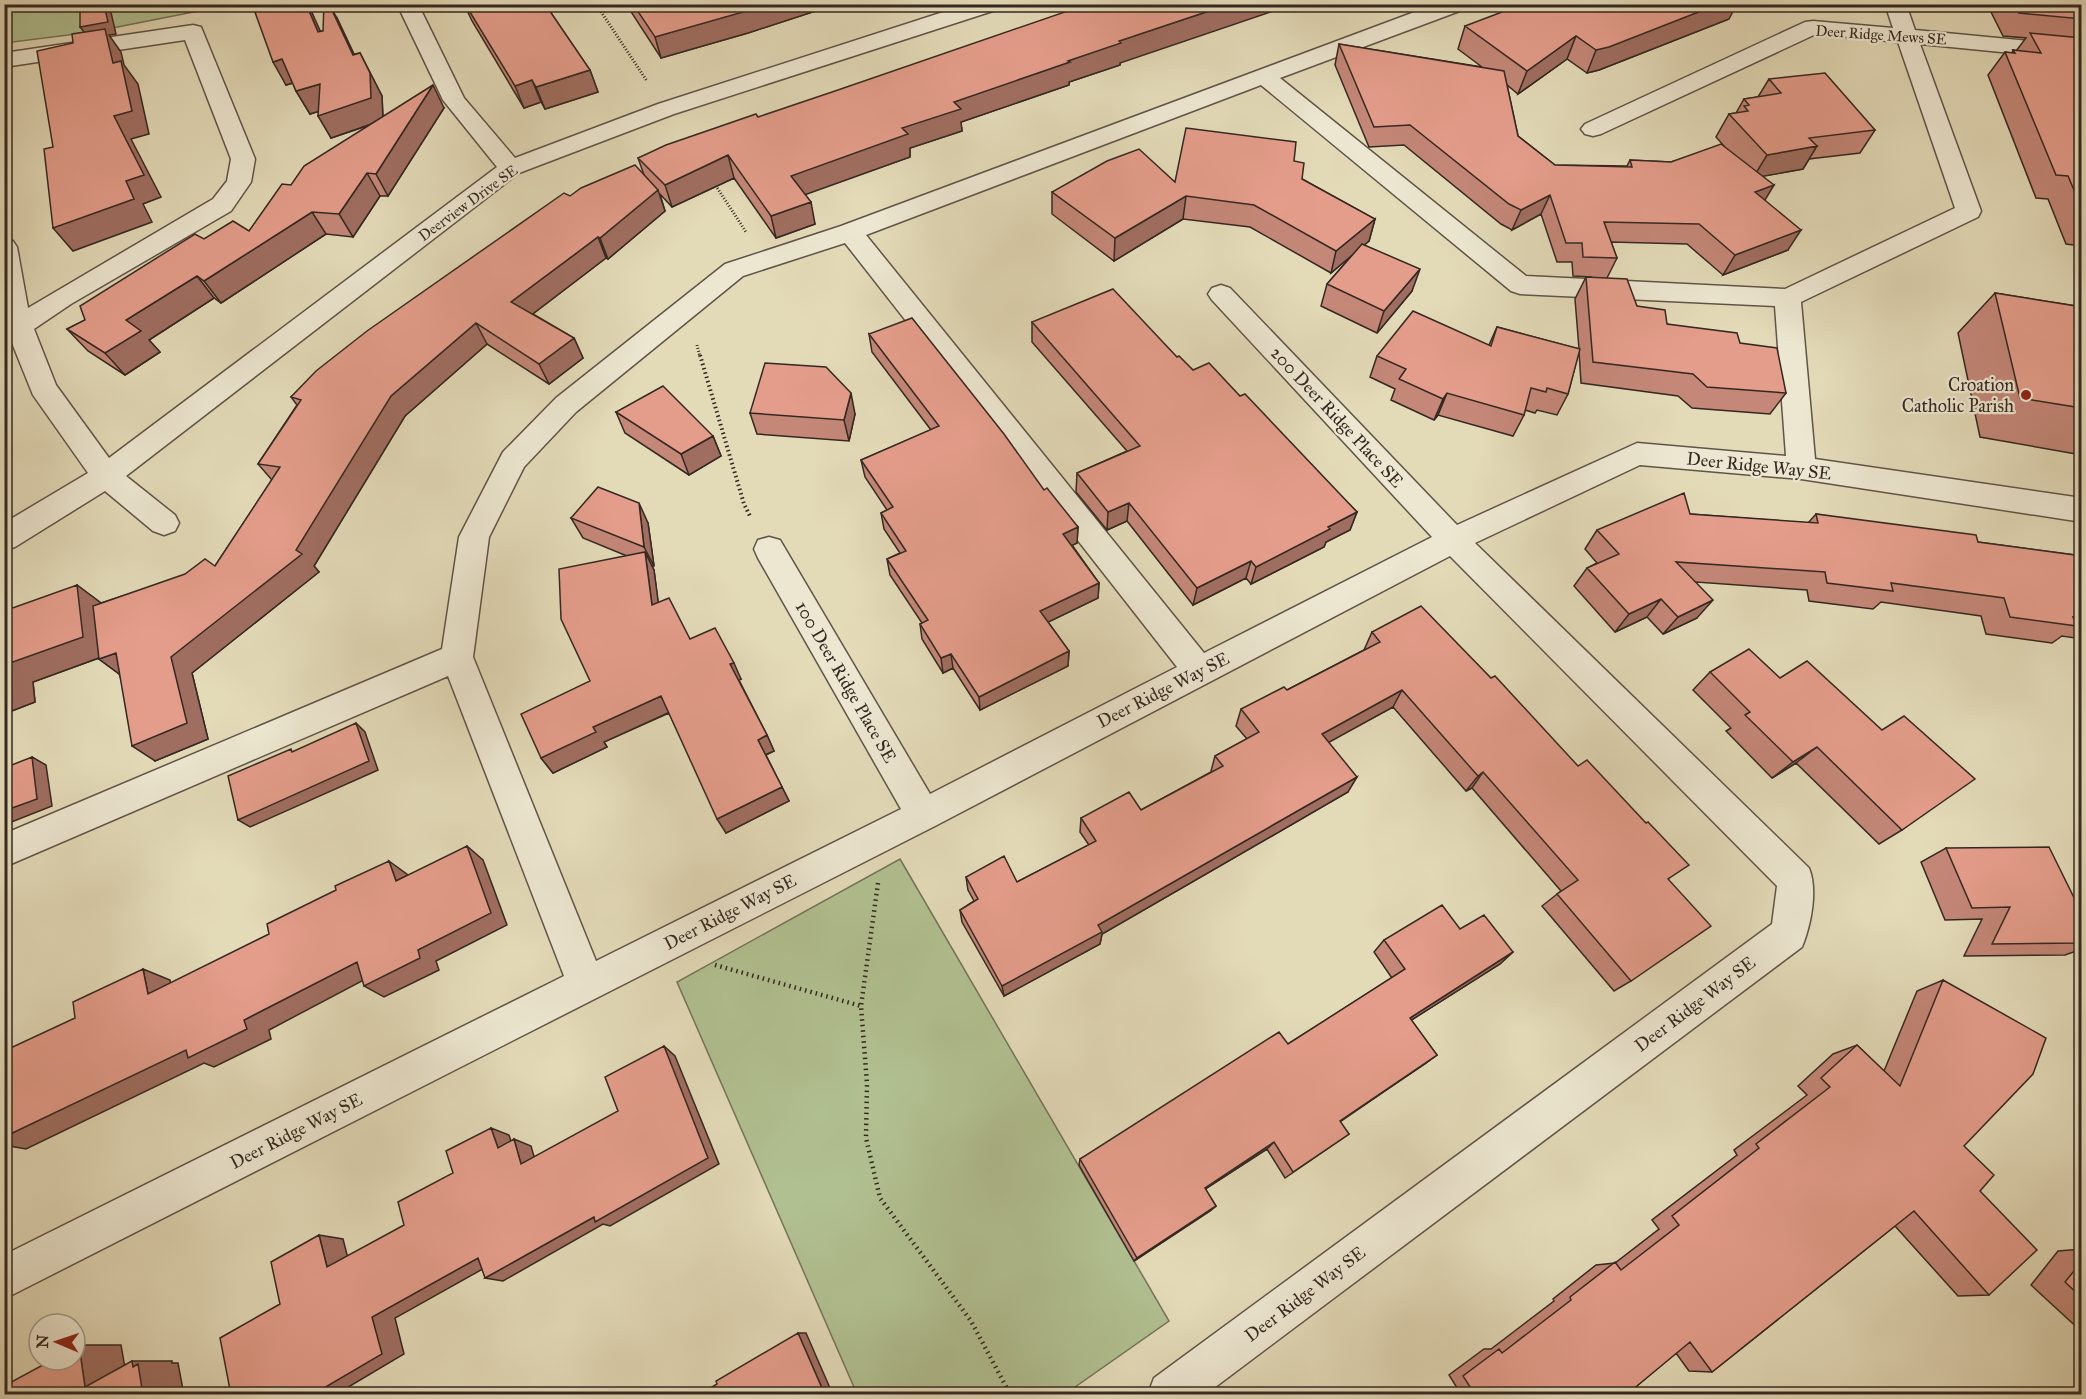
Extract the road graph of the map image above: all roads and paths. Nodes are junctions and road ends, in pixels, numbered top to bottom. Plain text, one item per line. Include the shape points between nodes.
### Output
1 (407, 4) edge
2 (990, 4) edge
3 (1457, 4) edge
4 (1895, 4) edge
5 (1906, 35) junction
6 (2082, 53) edge
7 (4, 60) edge
8 (1265, 77) junction
9 (1593, 129) dead end
10 (511, 168) junction
11 (850, 232) junction
12 (4, 247) edge
13 (1221, 294) dead end
14 (1788, 298) junction
15 (676, 318) junction
16 (12, 330) edge
17 (1801, 468) junction
18 (106, 476) junction
19 (2082, 510) edge
20 (164, 524) dead end
21 (4, 538) edge
22 (1453, 540) junction
23 (769, 549) joint
24 (457, 657) junction
25 (1199, 671) junction
26 (923, 815) junction
27 (861, 846) junction
28 (4, 851) edge
29 (700, 927) junction
30 (586, 984) junction
31 (861, 1006) junction
32 (4, 1278) edge
33 (1010, 1395) edge
34 (1170, 1395) edge

1 - 10 street via 454,100
2 - 10 street, Deerview Drive SE via 666,109
3 - 8 street
4 - 5 street
5 - 6 street, Deer Ridge Mews SE
5 - 9 street, Deer Ridge Mews SE via 1813,27
5 - 14 street via 1969,211
7 - 16 street via 193,32 243,159 239,182 222,205
8 - 11 street
8 - 14 street via 1520,285
10 - 18 street, Deerview Drive SE
11 - 15 street via 734,270
11 - 25 street
12 - 16 street
13 - 22 street, 200 Deer Ridge Place SE
14 - 17 street
15 - 23 path via 692,327 744,504
15 - 24 street via 566,405 513,460 474,537
16 - 18 street via 43,388
17 - 19 street, Deer Ridge Way SE
17 - 22 street, Deer Ridge Way SE via 1637,454
18 - 20 street
18 - 21 street, Deerview Drive SE
22 - 25 street, Deer Ridge Way SE
22 - 34 street, Deer Ridge Way SE via 1796,880 1789,934
23 - 26 street, 100 Deer Ridge Place SE
24 - 28 street
24 - 30 street
25 - 26 street, Deer Ridge Way SE
26 - 27 street, Deer Ridge Way SE
27 - 29 street, Deer Ridge Way SE
27 - 31 path via 880,875
29 - 30 street, Deer Ridge Way SE
29 - 31 path via 716,966
30 - 32 street, Deer Ridge Way SE
31 - 33 path via 867,1084 866,1138 880,1198 971,1321

